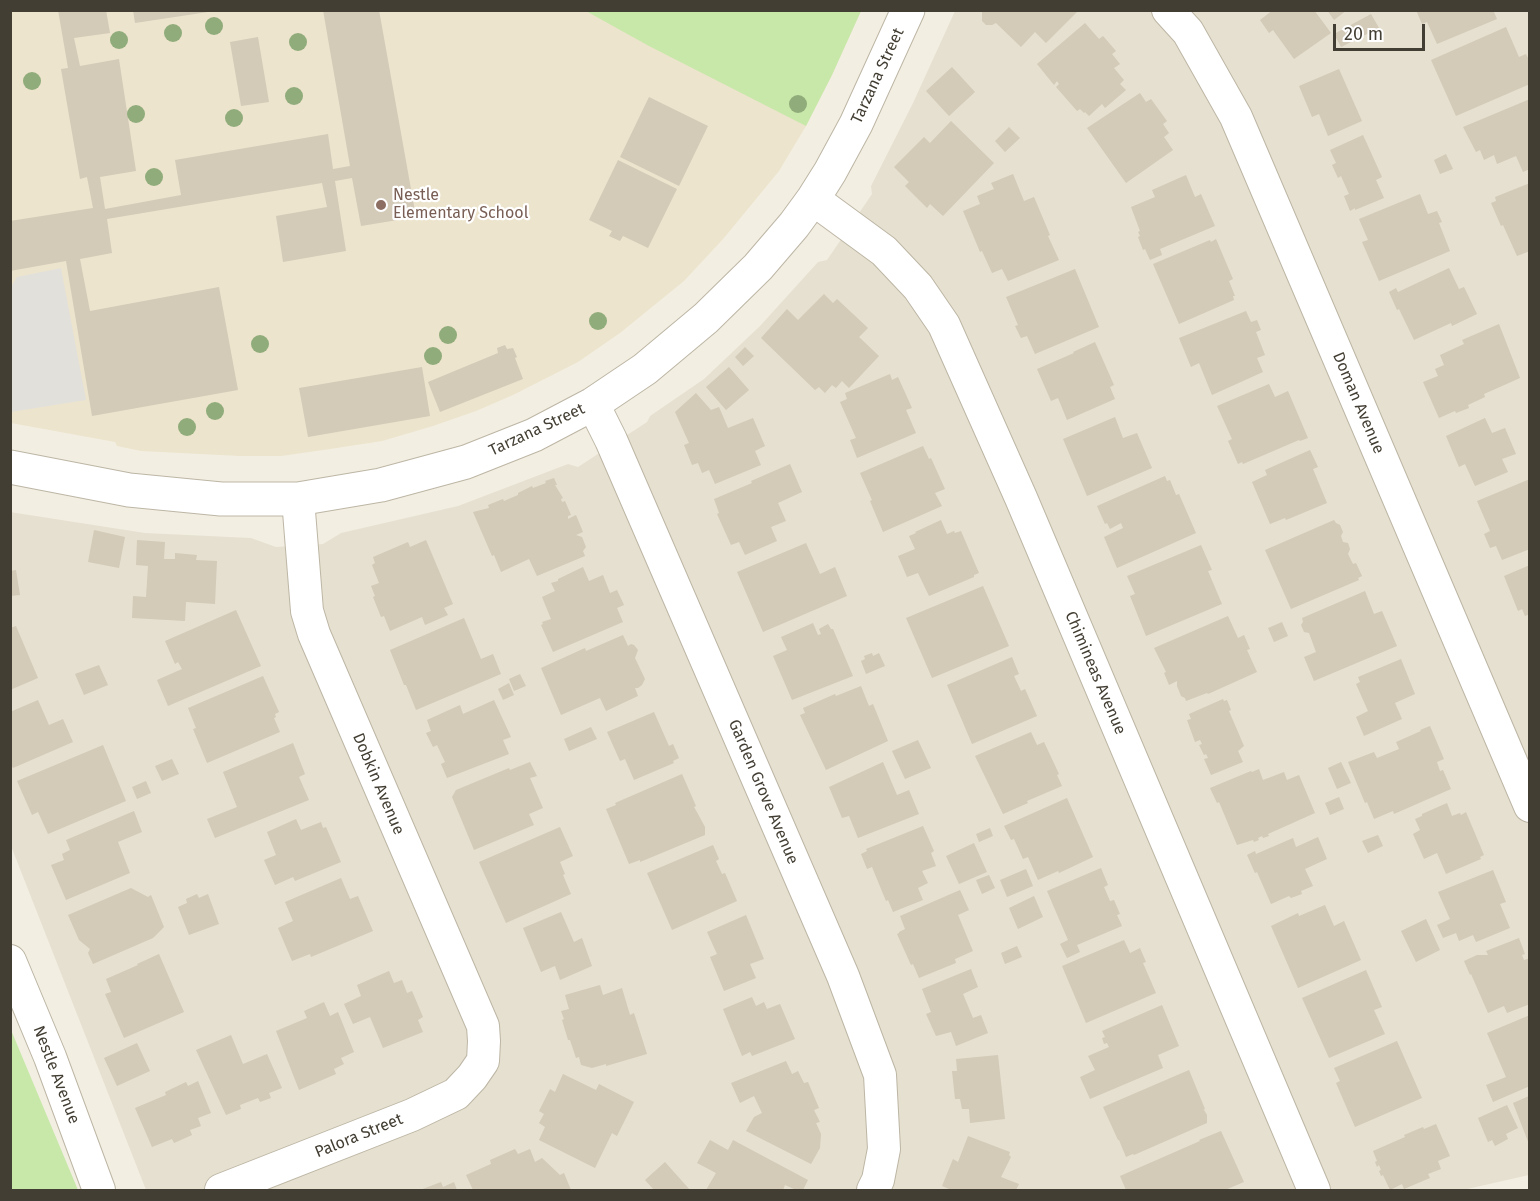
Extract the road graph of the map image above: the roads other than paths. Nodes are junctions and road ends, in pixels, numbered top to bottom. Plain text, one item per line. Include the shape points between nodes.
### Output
1 (908, 10) edge
2 (1168, 10) edge
3 (813, 199) junction
4 (593, 404) junction
5 (10, 467) edge
6 (298, 499) junction
7 (1530, 806) edge
8 (10, 961) edge
9 (483, 1061) joint
10 (99, 1191) edge
11 (221, 1191) edge
12 (873, 1191) edge
13 (1314, 1191) edge

1 - 3 street, Tarzana Street via 856,124
2 - 7 street, Doman Avenue via 1188,32 1236,117
3 - 4 street, Tarzana Street via 758,267 706,318 645,369
3 - 13 street, Chimineas Avenue via 884,251 918,287 944,325
4 - 6 street, Tarzana Street via 534,435 466,462 381,485
4 - 12 street, Garden Grove Avenue via 838,965 880,1075 884,1149
5 - 6 street, Tarzana Street via 129,490 221,499
6 - 9 street, Dobkin Avenue via 307,610 314,634 483,1026
8 - 10 street, Nestle Avenue
9 - 11 street, Palora Street via 456,1094

